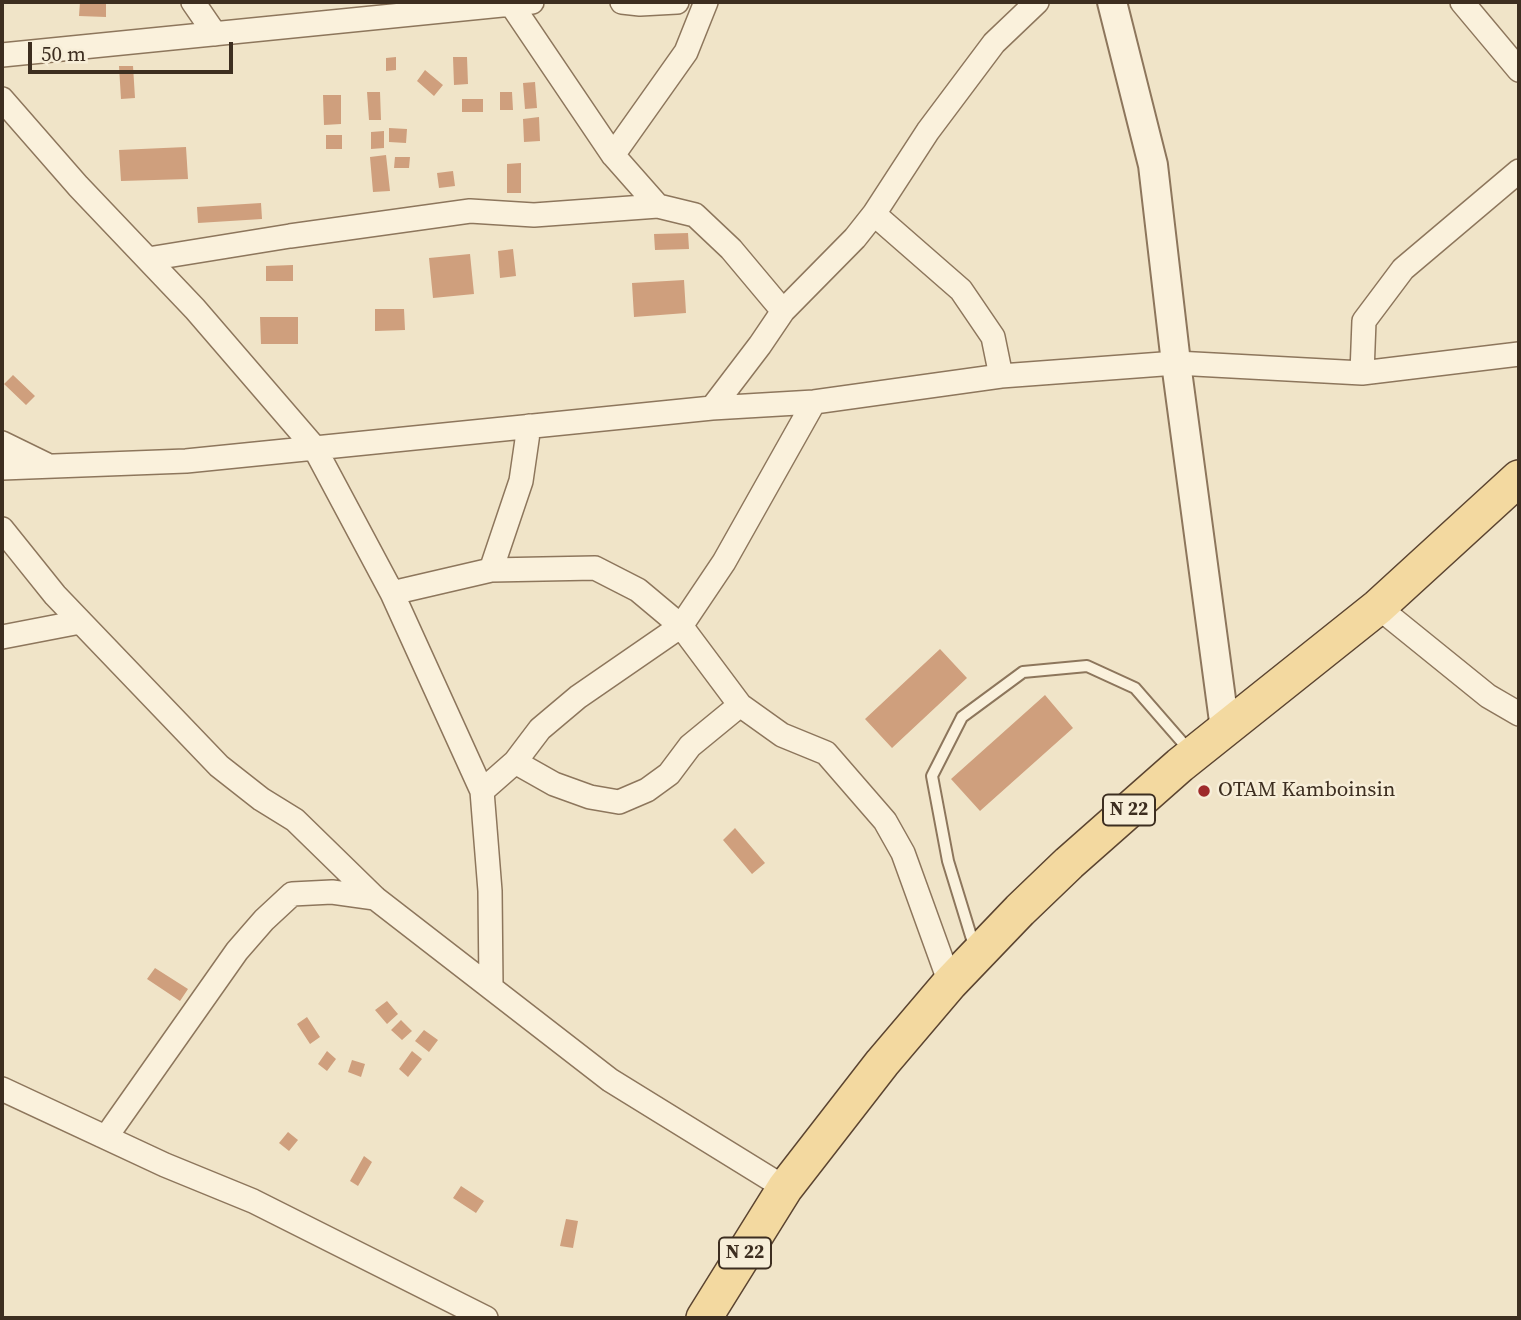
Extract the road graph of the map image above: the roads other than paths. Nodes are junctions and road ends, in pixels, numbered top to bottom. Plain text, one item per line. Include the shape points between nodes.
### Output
1 (193, 2) edge
2 (622, 2) edge
3 (677, 2) edge
4 (706, 2) edge
5 (1037, 2) edge
6 (1112, 2) edge
7 (1462, 2) edge
8 (521, 3) edge
9 (215, 34) junction
10 (2, 55) edge
11 (1519, 70) edge
12 (2, 99) edge
13 (613, 155) junction
14 (1519, 171) edge
15 (658, 206) junction
16 (874, 214) junction
17 (148, 259) junction
18 (783, 310) junction
19 (1519, 354) edge
20 (1176, 363) junction
21 (1362, 373) junction
22 (1001, 376) junction
23 (814, 402) junction
24 (712, 408) junction
25 (528, 426) junction
26 (2, 443) edge
27 (314, 447) junction
28 (48, 466) junction
29 (2, 468) edge
30 (1519, 478) edge
31 (2, 529) edge
32 (491, 570) junction
33 (392, 593) junction
34 (1378, 607) junction
35 (80, 621) junction
36 (681, 626) junction
37 (2, 637) edge
38 (740, 705) junction
39 (1519, 714) edge
40 (1225, 729) junction
41 (1193, 755) junction
42 (515, 762) junction
43 (482, 791) junction
44 (375, 898) junction
45 (977, 955) junction
46 (950, 983) junction
47 (491, 986) junction
48 (2, 1089) edge
49 (106, 1137) junction
50 (785, 1188) junction
51 (486, 1318) edge
52 (704, 1318) edge

1 - 9 street
2 - 3 street
4 - 13 street via 686,52
5 - 16 street via 994,43
6 - 20 street via 1153,165
7 - 11 street
8 - 9 street
8 - 13 street
9 - 10 street
12 - 17 street
13 - 15 street
14 - 21 street via 1403,269 1364,321
15 - 17 street via 534,215 470,211
15 - 18 street via 695,215
16 - 18 street
16 - 22 street via 961,290 993,337
17 - 27 street
18 - 24 street
19 - 21 street
20 - 21 street
20 - 22 street
20 - 40 street
22 - 23 street
23 - 24 street
23 - 36 street via 724,562
24 - 25 street
25 - 27 street
25 - 32 street via 522,481
26 - 28 street
27 - 28 street via 186,461
27 - 33 street
28 - 29 street
30 - 34 main road, N 22
31 - 35 street
32 - 33 street
32 - 36 street via 595,568 638,590
33 - 43 street
34 - 39 street via 1488,696
34 - 40 main road, N 22
35 - 37 street
35 - 44 street via 211,759 295,820
36 - 38 street
36 - 42 street via 578,696 540,729
38 - 42 street via 690,746 668,774 619,802 554,784
38 - 46 street via 782,735 826,753 885,821 903,853
40 - 41 main road, N 22
41 - 45 main road, N 22 via 1069,863
41 - 45 lane via 1135,688 1087,666 1023,672 962,717 932,776 948,861
42 - 43 street
43 - 47 street
44 - 47 street
44 - 49 street via 332,892 292,894 237,951
45 - 46 main road, N 22
46 - 50 main road, N 22
47 - 50 street via 611,1080
48 - 49 street
49 - 51 street via 253,1201
50 - 52 main road, N 22

